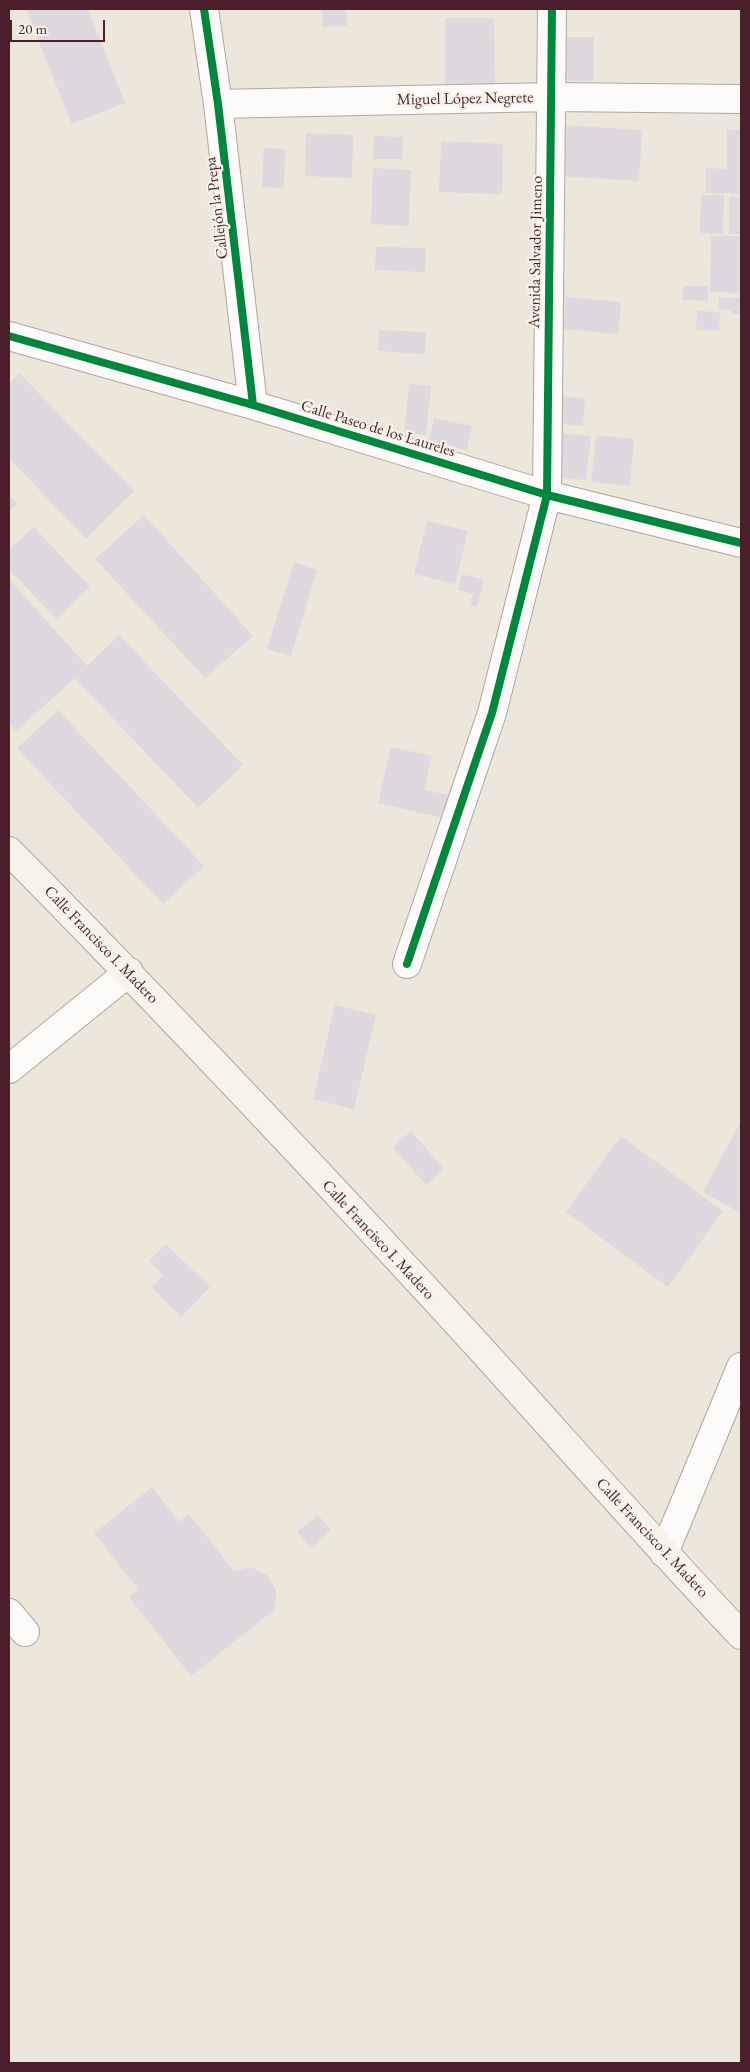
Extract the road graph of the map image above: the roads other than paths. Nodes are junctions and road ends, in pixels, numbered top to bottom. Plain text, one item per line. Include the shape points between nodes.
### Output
1 (204, 9) edge
2 (552, 9) edge
3 (552, 97) junction
4 (741, 99) edge
5 (218, 104) junction
6 (9, 336) edge
7 (253, 405) junction
8 (547, 495) junction
9 (741, 543) edge
10 (9, 851) edge
11 (407, 964) dead end
12 (129, 972) junction
13 (9, 1069) edge
14 (741, 1366) edge
15 (664, 1553) junction
16 (741, 1635) edge

1 - 5 street, Callejón la Prepa
2 - 3 street, Avenida Salvador Jimeno
3 - 4 street, Miguel López Negrete
3 - 5 street, Miguel López Negrete
3 - 8 street, Avenida Salvador Jimeno
5 - 7 street, Callejón la Prepa
6 - 7 street, Calle Paseo de los Laureles
7 - 8 street, Calle Paseo de los Laureles
8 - 9 street, Calle Paseo de los Laureles
8 - 11 street, Avenida Salvador Jimeno via 492,713
10 - 12 main road, Calle Francisco I. Madero
12 - 13 street
12 - 15 main road, Calle Francisco I. Madero via 479,1347
14 - 15 street
15 - 16 main road, Calle Francisco I. Madero

